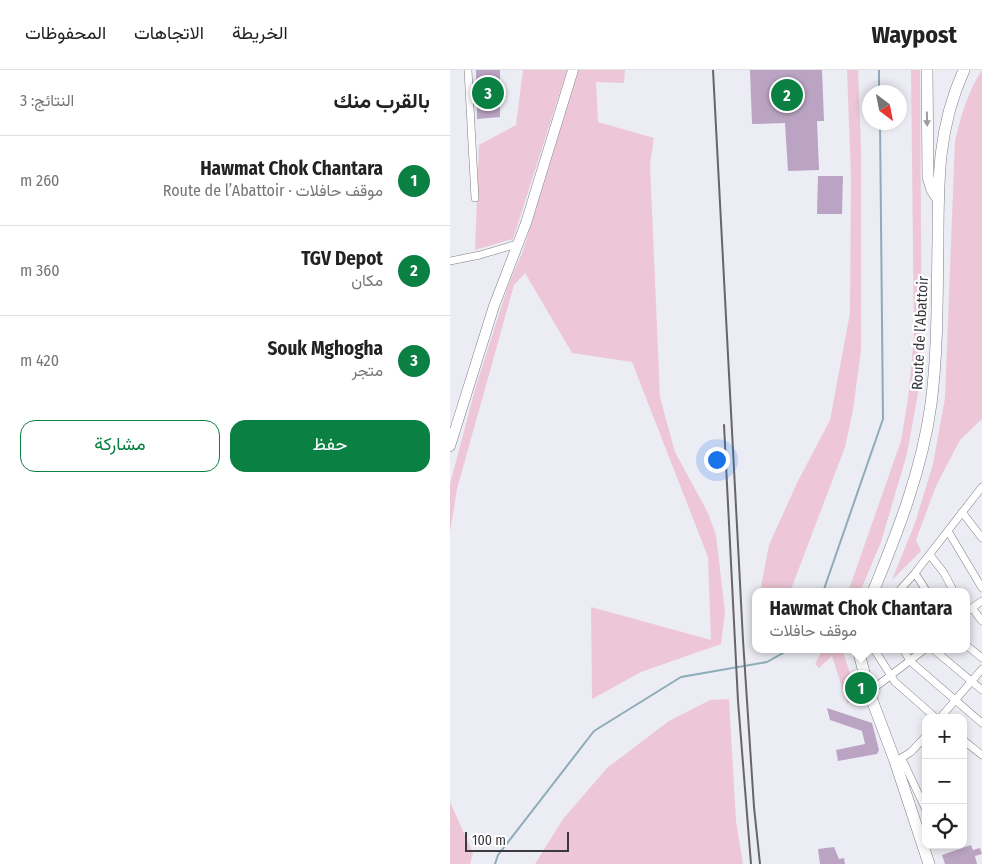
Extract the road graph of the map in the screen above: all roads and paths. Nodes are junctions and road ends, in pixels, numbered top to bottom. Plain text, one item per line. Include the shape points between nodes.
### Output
1 (468, 70) edge
2 (573, 70) edge
3 (926, 70) edge
4 (964, 70) edge
5 (475, 198) dead end
6 (938, 199) junction
7 (517, 244) junction
8 (450, 261) edge
9 (450, 446) edge
10 (982, 487) edge
11 (976, 494) junction
12 (982, 500) edge
13 (962, 512) junction
14 (948, 531) junction
15 (982, 538) edge
16 (930, 555) junction
17 (915, 573) junction
18 (875, 588) edge
19 (902, 588) edge
20 (924, 588) edge
21 (952, 588) edge
22 (982, 588) edge
23 (982, 601) edge
24 (970, 609) edge
25 (970, 612) edge
26 (982, 621) edge
27 (970, 648) edge
28 (859, 653) edge
29 (876, 653) edge
30 (905, 653) edge
31 (920, 653) edge
32 (937, 653) edge
33 (982, 658) edge
34 (910, 661) junction
35 (982, 669) edge
36 (890, 675) junction
37 (971, 681) junction
38 (982, 690) edge
39 (869, 692) junction
40 (955, 700) junction
41 (931, 714) edge
42 (943, 714) edge
43 (982, 723) edge
44 (922, 740) edge
45 (967, 743) edge
46 (982, 755) edge
47 (899, 760) junction
48 (923, 804) edge
49 (929, 864) edge

1 - 5 street
2 - 7 main road
3 -> 6 main road via 928,177
4 - 6 main road, Route de l’Abattoir via 946,118 940,152
6 - 18 main road, Route de l’Abattoir via 936,347 931,404 914,483
7 - 8 street
7 - 9 main road
10 - 11 street
11 - 12 street
11 - 13 street
13 - 14 street
13 - 15 street
14 - 16 street
14 - 22 street
16 - 17 street
16 - 21 street
17 - 19 street
17 - 20 street
23 - 24 street
25 - 26 street
27 - 33 street
28 - 39 main road
29 - 36 street
30 - 34 street
31 - 34 street
32 - 37 street
34 - 36 street
34 - 40 street
35 - 37 street
36 - 39 street
36 - 41 street
37 - 38 street
37 - 40 street
39 - 47 main road
40 - 42 street
40 - 43 street
44 - 47 street
45 - 46 street
47 - 48 street
47 - 49 main road

